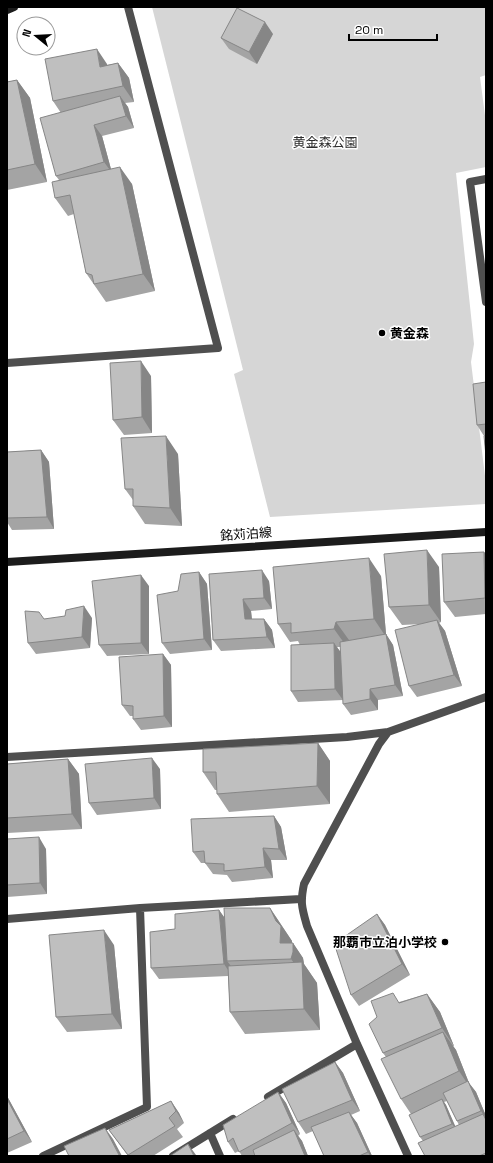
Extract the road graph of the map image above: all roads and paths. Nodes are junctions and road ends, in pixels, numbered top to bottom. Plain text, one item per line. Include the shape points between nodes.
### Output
1 (14, 7) edge
2 (128, 7) edge
3 (7, 10) edge
4 (486, 179) edge
5 (486, 302) edge
6 (7, 363) edge
7 (486, 532) edge
8 (7, 562) edge
9 (486, 697) edge
10 (388, 732) junction
11 (7, 757) edge
12 (301, 899) junction
13 (140, 908) junction
14 (7, 919) edge
15 (357, 1044) junction
16 (263, 1101) edge
17 (243, 1113) edge
18 (210, 1133) junction
19 (47, 1155) edge
20 (173, 1156) edge
21 (220, 1156) edge
22 (408, 1156) edge

1 - 3 street
2 - 6 street via 218,348
4 - 5 street via 470,182
7 - 8 street, 銘苅泊線
9 - 10 street
10 - 11 street via 347,737
10 - 12 street via 376,749 304,884
12 - 13 street
12 - 15 street via 307,926
13 - 14 street
13 - 19 street via 147,1107
15 - 16 street
15 - 22 street
17 - 18 street
18 - 20 street
18 - 21 street

